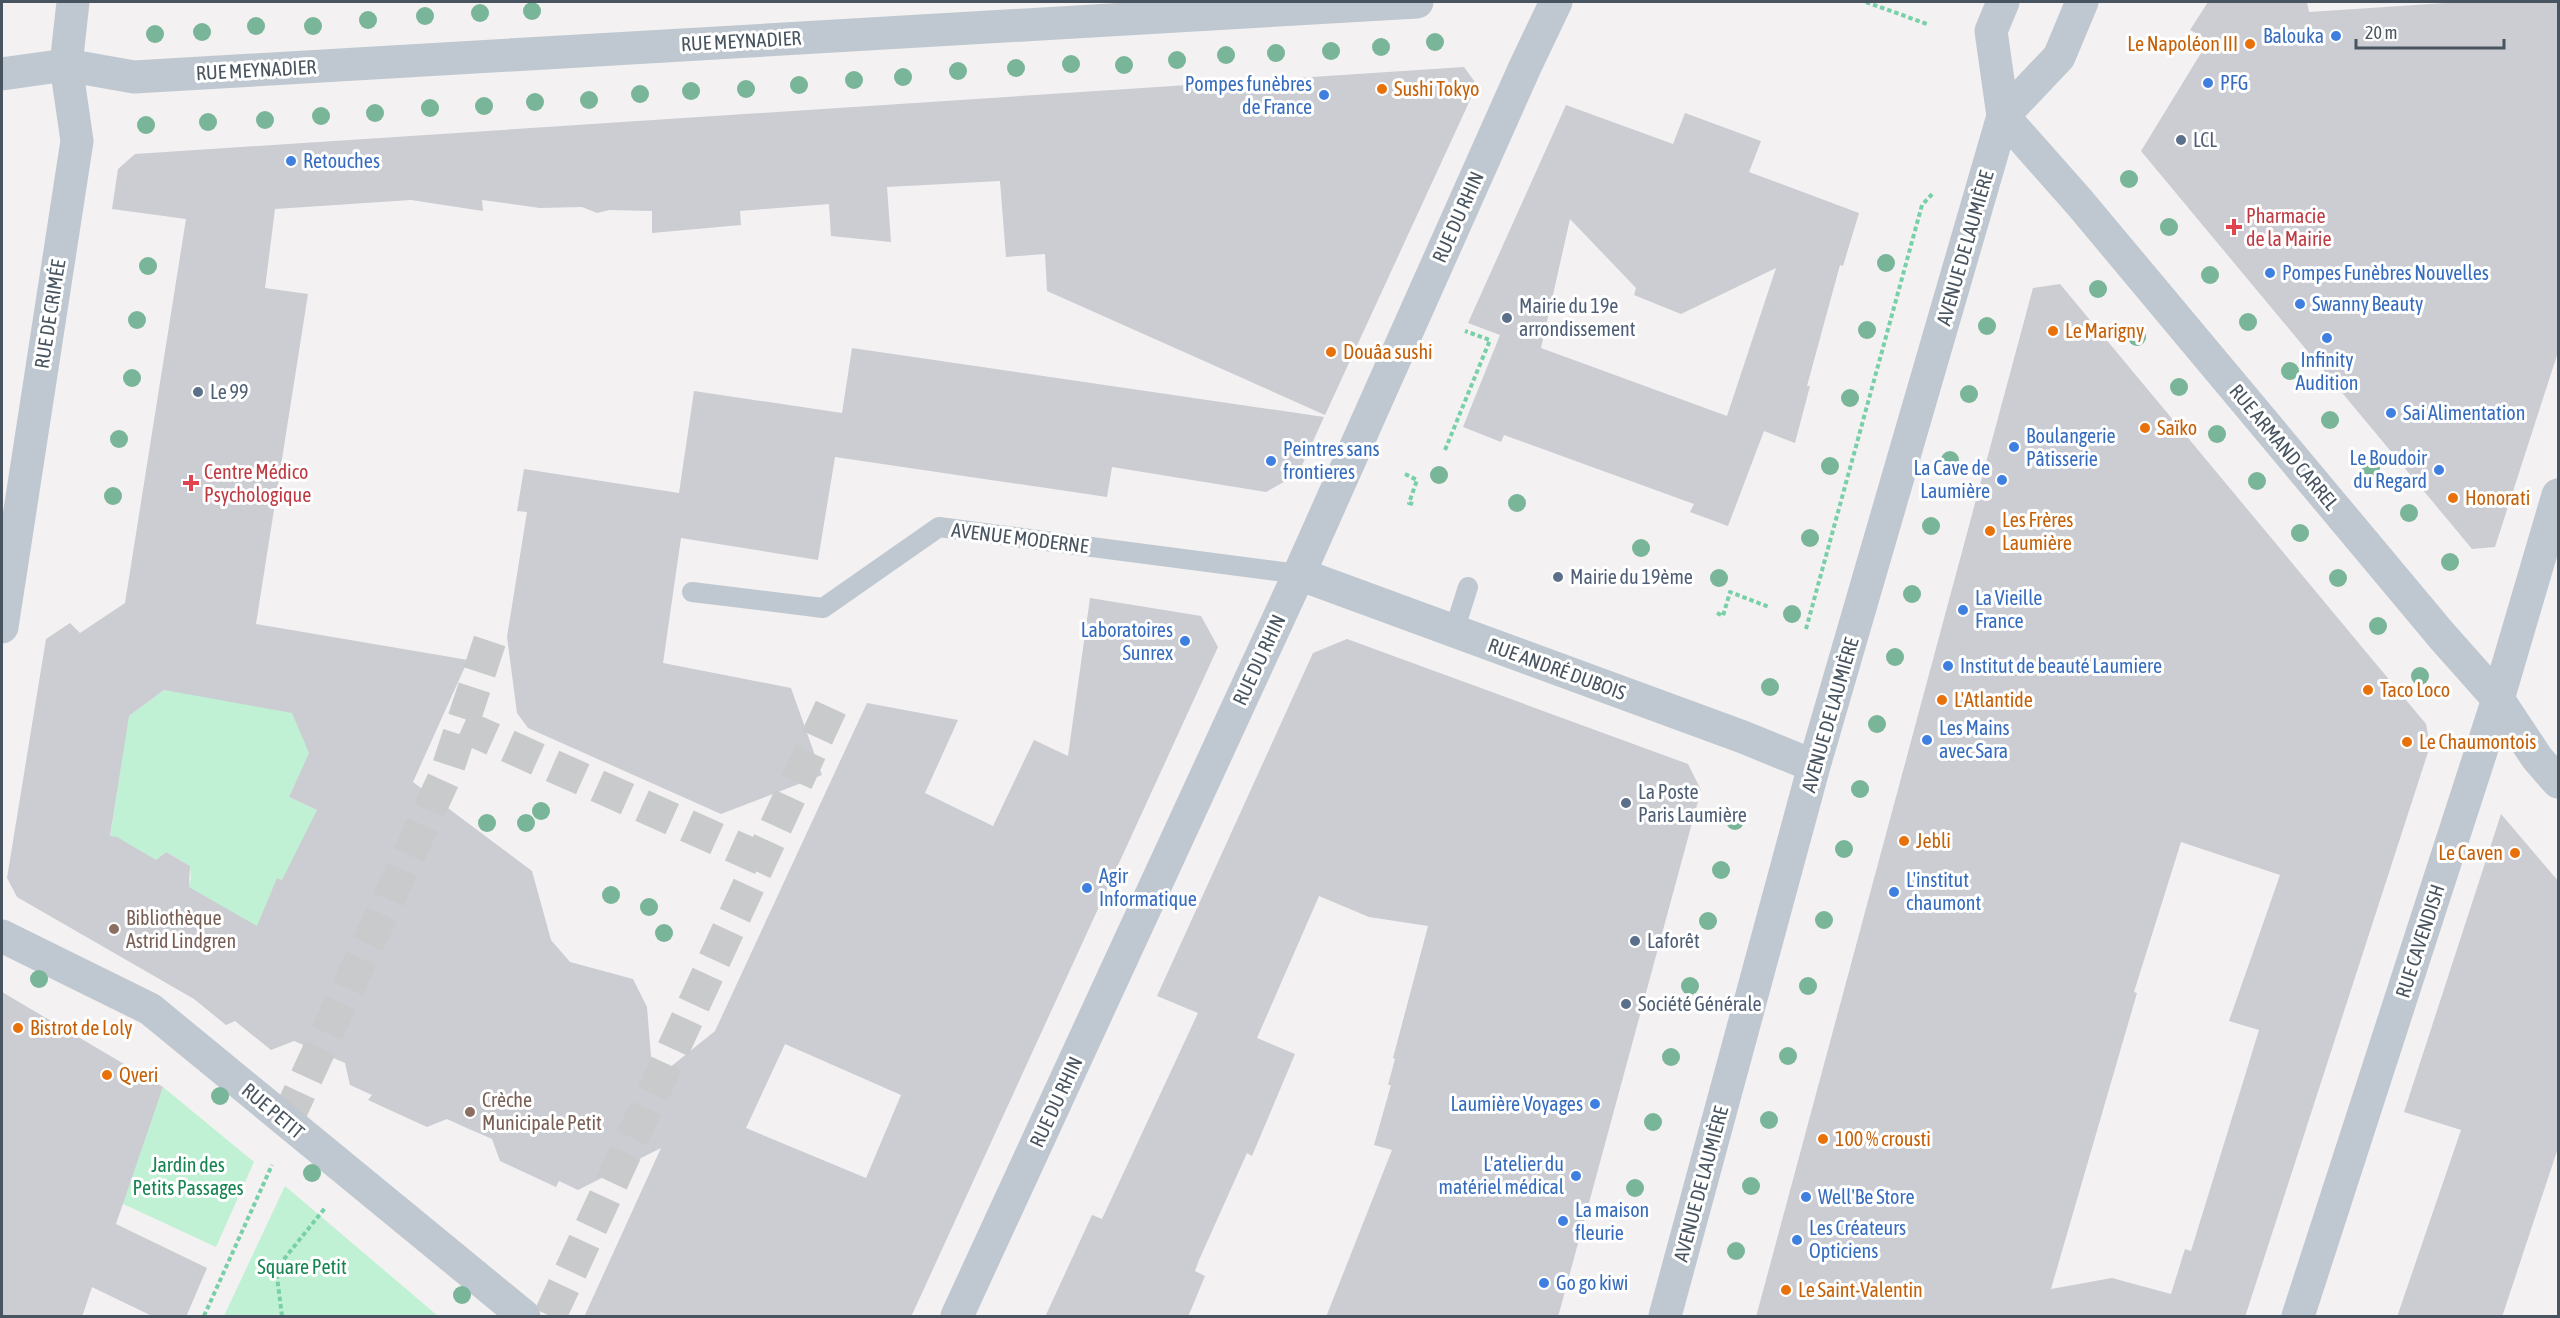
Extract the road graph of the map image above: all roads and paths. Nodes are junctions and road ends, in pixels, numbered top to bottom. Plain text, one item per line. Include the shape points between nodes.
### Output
1 (73, 2) edge
2 (1417, 2) edge
3 (1556, 2) edge
4 (1866, 2) edge
5 (2003, 2) edge
6 (2082, 2) edge
7 (1927, 24) dead end
8 (66, 65) junction
9 (2, 74) edge
10 (2003, 116) junction
11 (1465, 331) dead end
12 (1445, 450) dead end
13 (1405, 474) dead end
14 (2559, 495) edge
15 (1416, 505) dead end
16 (1299, 574) junction
17 (1468, 587) dead end
18 (692, 592) dead end
19 (1769, 607) dead end
20 (1717, 613) dead end
21 (2, 627) edge
22 (1454, 631) junction
23 (2498, 699) junction
24 (1814, 766) junction
25 (2559, 782) edge
26 (2, 936) edge
27 (274, 1161) dead end
28 (327, 1206) dead end
29 (204, 1317) edge
30 (282, 1317) edge
31 (524, 1317) edge
32 (957, 1317) edge
33 (1665, 1317) edge
34 (2298, 1317) edge

1 - 8 street, RUE DE CRIMÉE
2 - 8 street, RUE MEYNADIER via 134,77
3 - 16 street, RUE DU RHIN
4 - 7 path
5 - 10 street, AVENUE DE LAUMIÈRE via 1991,31
6 - 10 street, AVENUE DE LAUMIÈRE via 2059,57
8 - 9 street, RUE MEYNADIER
8 - 21 street, RUE DE CRIMÉE via 77,141
10 - 23 street, RUE ARMAND CARREL
10 - 24 street, AVENUE DE LAUMIÈRE
11 - 12 path via 1490,340
13 - 15 path via 1417,480 1409,503
14 - 23 street, RUE CAVENDISH
16 - 18 lane, AVENUE MODERNE via 939,527 823,608
16 - 22 street, RUE ANDRÉ DUBOIS
16 - 32 street, RUE DU RHIN
17 - 22 lane
19 - 20 path via 1730,592 1723,616
22 - 24 street, RUE ANDRÉ DUBOIS
23 - 25 street, RUE ARMAND CARREL via 2537,758
23 - 34 street, RUE CAVENDISH
24 - 33 street, AVENUE DE LAUMIÈRE
26 - 31 street, RUE PETIT via 150,1010
27 - 29 path
28 - 30 path via 276,1269

